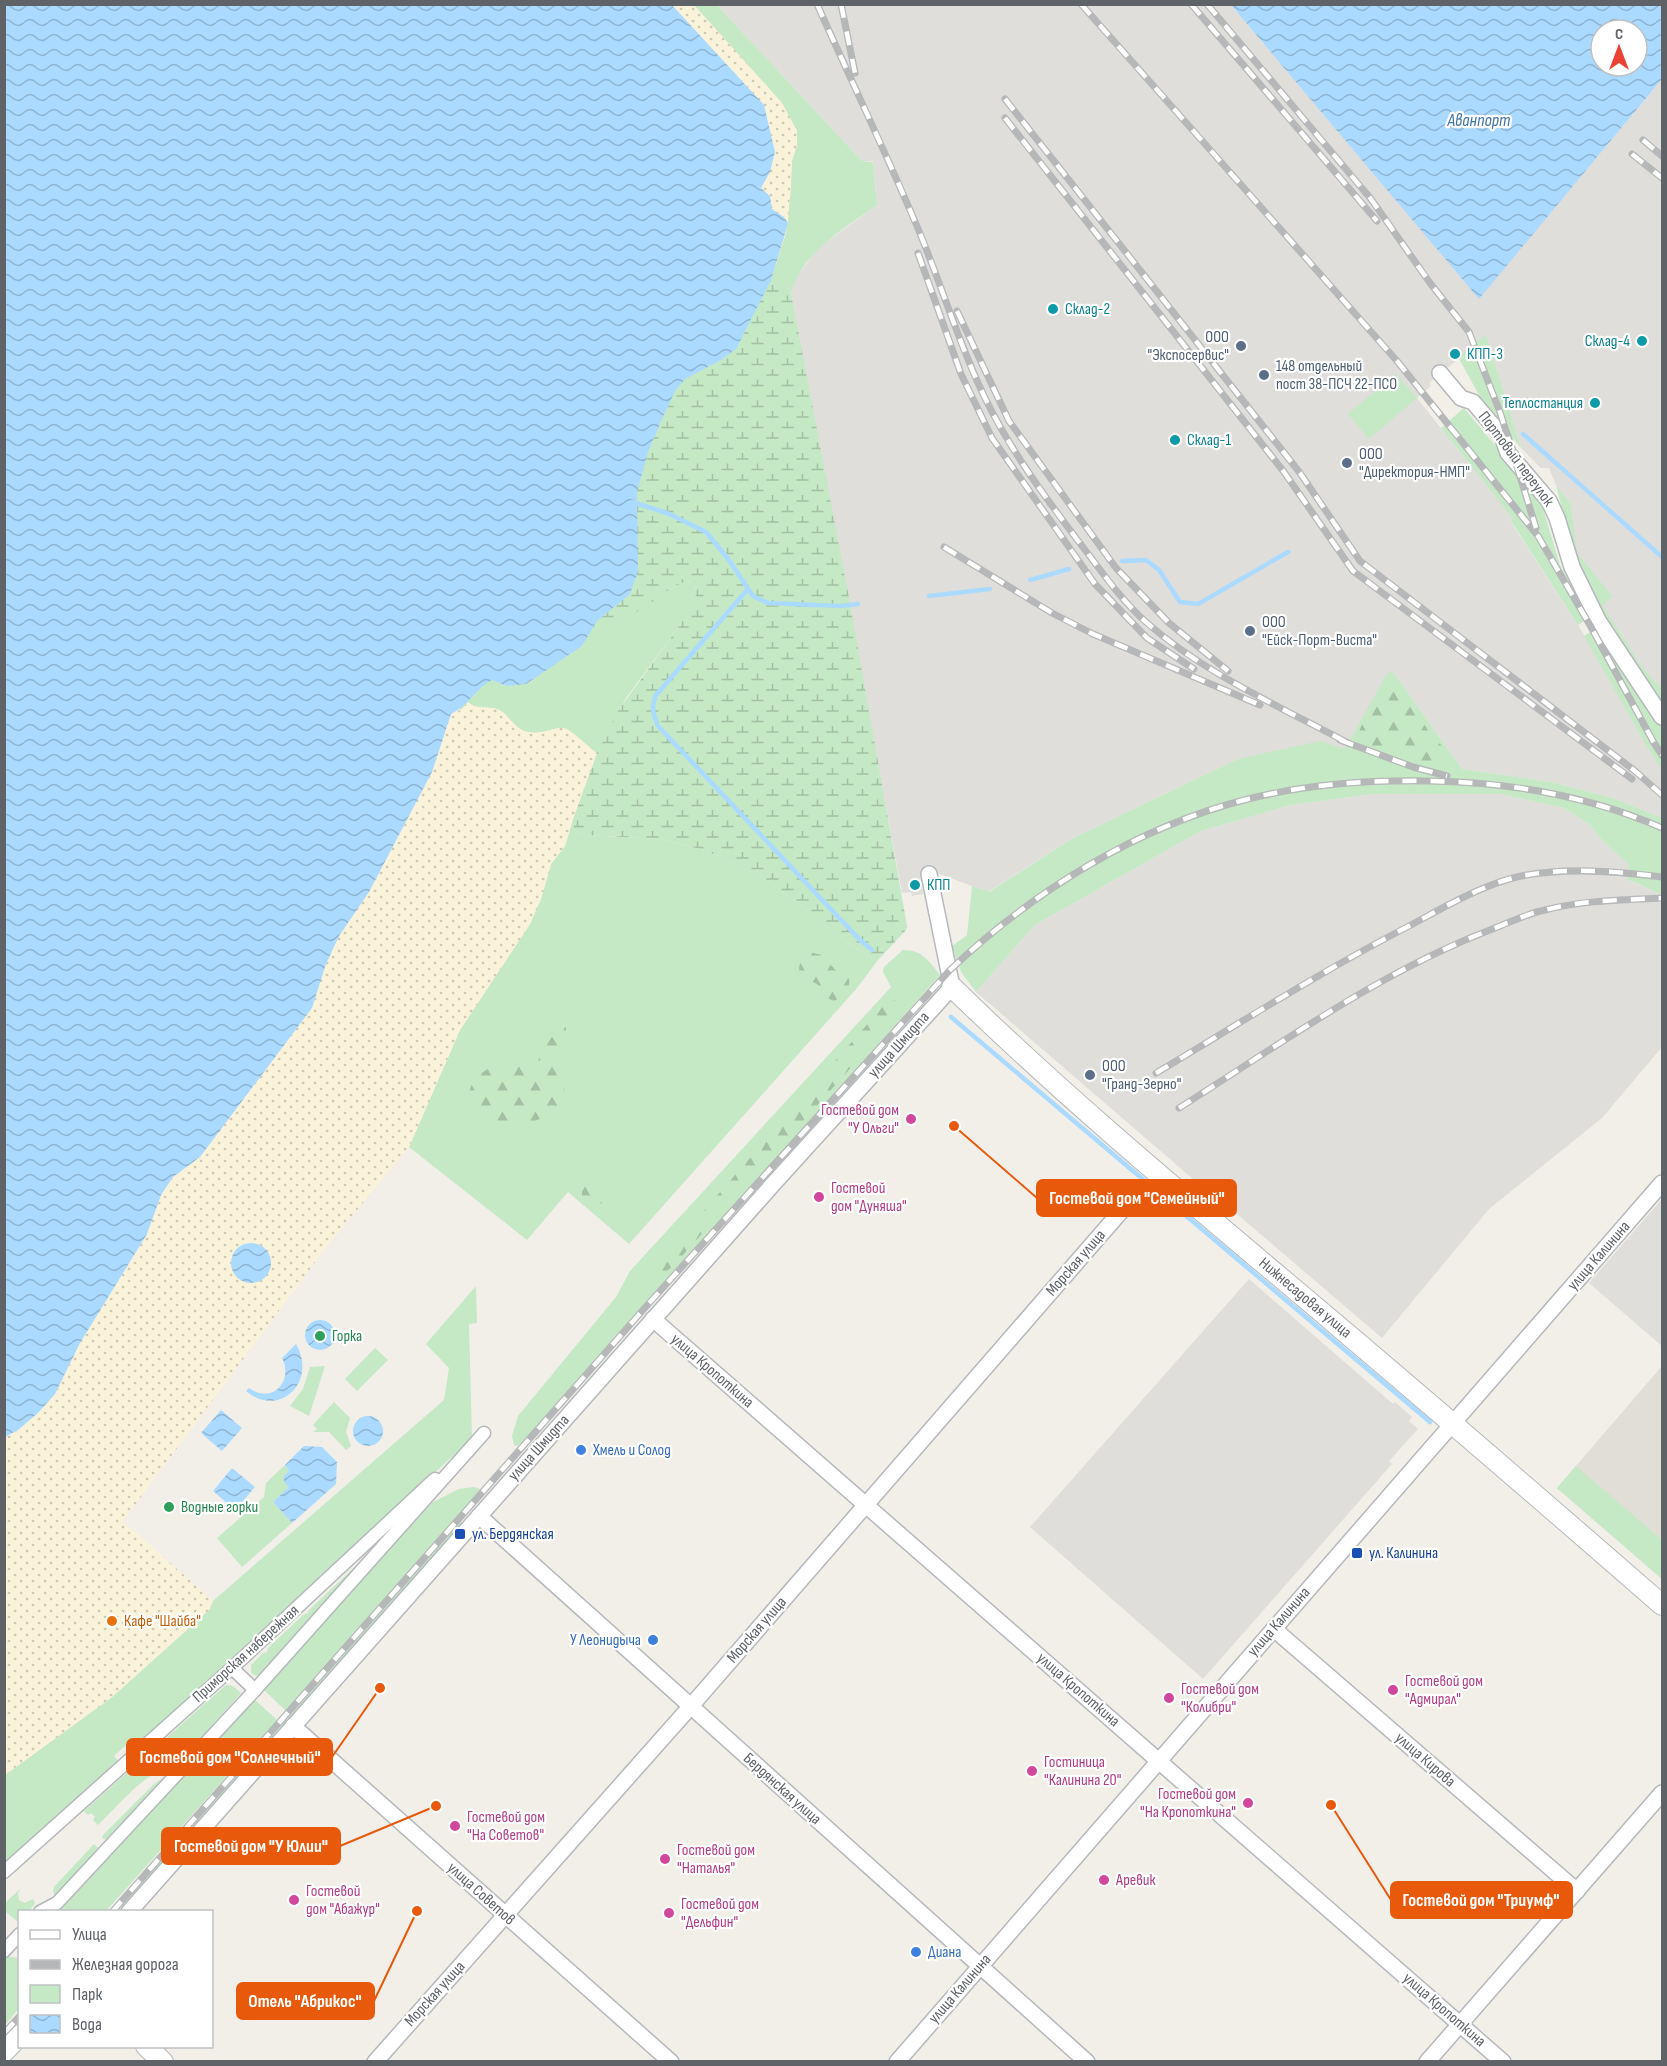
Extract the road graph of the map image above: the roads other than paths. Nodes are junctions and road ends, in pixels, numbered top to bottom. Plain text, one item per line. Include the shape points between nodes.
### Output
1 (1440, 373) dead end
2 (1662, 717) edge
3 (929, 874) dead end
4 (952, 987) junction
5 (1662, 1183) edge
6 (1136, 1194) dead end
7 (653, 1319) junction
8 (1452, 1424) junction
9 (866, 1505) junction
10 (479, 1516) junction
11 (1662, 1605) edge
12 (1274, 1629) junction
13 (232, 1668) junction
14 (255, 1690) junction
15 (691, 1706) junction
16 (293, 1726) junction
17 (1159, 1761) junction
18 (1662, 1793) edge
19 (4, 1872) edge
20 (1577, 1891) junction
21 (42, 1910) edge
22 (130, 1910) edge
23 (505, 1916) junction
24 (18, 1936) edge
25 (4, 1951) edge
26 (979, 1967) junction
27 (1460, 2024) junction
28 (18, 2037) edge
29 (148, 2048) edge
30 (4, 2052) edge
31 (163, 2061) edge
32 (375, 2061) edge
33 (671, 2061) edge
34 (897, 2061) edge
35 (1087, 2061) edge
36 (1427, 2061) edge
37 (1503, 2061) edge

1 - 2 street, Портовый переулок via 1461,398 1473,402 1502,436 1508,453 1549,501 1572,567 1599,622
3 - 4 street
4 - 7 street, улица Шмидта
4 - 8 street, Нижнесадовая улица via 1155,1172
5 - 8 street, улица Калинина
6 - 9 street, Морская улица
7 - 9 street, улица Кропоткина
7 - 10 street, улица Шмидта
8 - 11 street, Нижнесадовая улица
8 - 12 street, улица Калинина
9 - 15 street, Морская улица
9 - 17 street, улица Кропоткина
10 - 15 street, Бердянская улица
10 - 16 street, улица Шмидта
12 - 17 street, улица Калинина
12 - 20 street, улица Кирова
13 - 14 street
13 - 14 street, Приморская набережная via 484,1433
13 - 19 street, Приморская набережная
14 - 21 street via 57,1903
15 - 23 street, Морская улица
15 - 26 street, Бердянская улица
16 - 22 street, улица Шмидта
16 - 23 street, улица Советов
17 - 26 street, улица Калинина
17 - 27 street, улица Кропоткина
18 - 20 street
20 - 27 street
23 - 32 street, Морская улица
23 - 33 street, улица Советов
24 - 25 street
26 - 34 street, улица Калинина
26 - 35 street, Бердянская улица
27 - 36 street
27 - 37 street, улица Кропоткина
28 - 30 street
29 - 31 street

